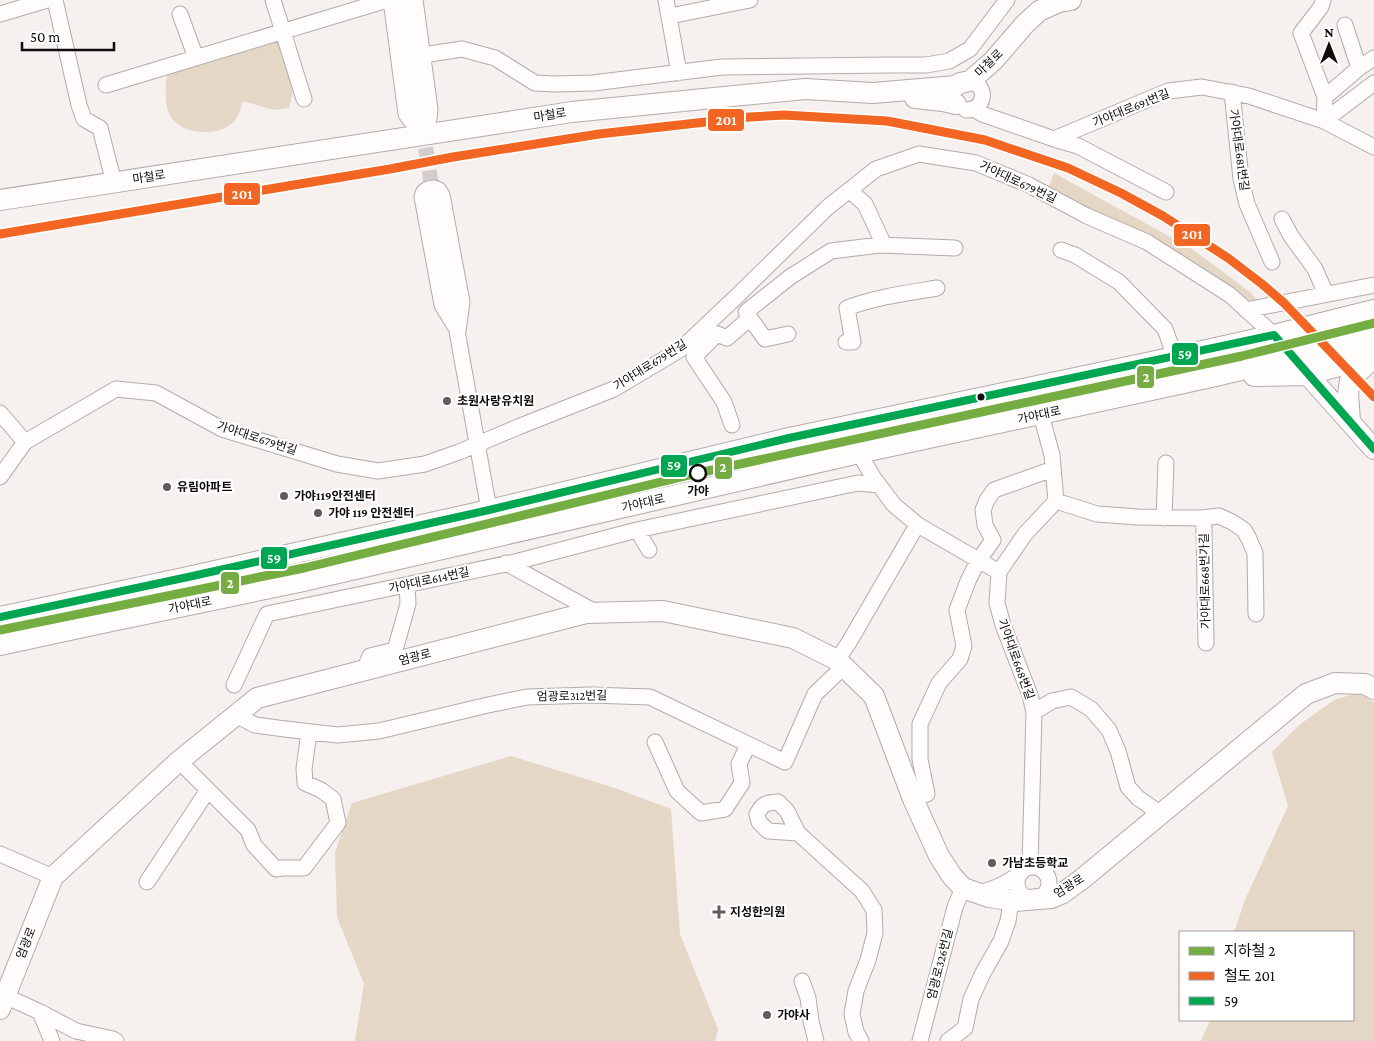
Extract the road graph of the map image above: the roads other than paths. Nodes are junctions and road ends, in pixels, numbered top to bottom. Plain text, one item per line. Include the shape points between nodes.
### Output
1 (47, 0) edge
2 (56, 0) edge
3 (273, 0) edge
4 (389, 0) edge
5 (403, 0) edge
6 (415, 0) edge
7 (666, 0) edge
8 (750, 0) edge
9 (1007, 0) edge
10 (1071, 0) edge
11 (1323, 0) edge
12 (0, 14) edge
13 (180, 14) dead end
14 (670, 16) junction
15 (1345, 25) dead end
16 (284, 31) junction
17 (423, 55) junction
18 (196, 58) junction
19 (1374, 58) edge
20 (1359, 68) junction
21 (679, 73) junction
22 (1374, 83) edge
23 (106, 85) dead end
24 (1232, 92) junction
25 (964, 95) junction
26 (1325, 97) junction
27 (304, 99) dead end
28 (1324, 121) junction
29 (422, 123) junction
30 (1054, 139) junction
31 (1374, 147) edge
32 (114, 183) junction
33 (849, 190) junction
34 (1166, 192) dead end
35 (0, 200) edge
36 (434, 202) tunnel mouth
37 (1282, 219) dead end
38 (884, 244) junction
39 (955, 248) dead end
40 (1061, 250) dead end
41 (1272, 262) dead end
42 (1374, 285) edge
43 (937, 288) dead end
44 (1326, 294) junction
45 (1246, 310) junction
46 (1372, 310) edge
47 (750, 318) junction
48 (458, 331) junction
49 (788, 334) dead end
50 (1274, 335) junction
51 (1374, 337) edge
52 (846, 342) dead end
53 (1175, 357) junction
54 (1374, 357) edge
55 (1293, 358) junction
56 (1261, 375) junction
57 (1307, 375) junction
58 (1207, 378) junction
59 (1336, 406) junction
60 (0, 413) edge
61 (1041, 415) junction
62 (1350, 421) junction
63 (732, 425) dead end
64 (25, 442) junction
65 (477, 445) junction
66 (1374, 449) edge
67 (859, 453) junction
68 (1166, 463) dead end
69 (1053, 469) junction
70 (0, 477) edge
71 (879, 486) junction
72 (1056, 501) junction
73 (489, 510) junction
74 (1164, 518) junction
75 (1202, 518) junction
76 (918, 526) junction
77 (637, 530) junction
78 (649, 550) dead end
79 (978, 561) junction
80 (506, 564) junction
81 (999, 572) junction
82 (407, 585) junction
83 (597, 613) junction
84 (1256, 614) dead end
85 (0, 617) edge
86 (1206, 643) dead end
87 (0, 645) edge
88 (842, 664) junction
89 (364, 670) junction
90 (234, 685) dead end
91 (1374, 689) edge
92 (1034, 712) junction
93 (236, 715) junction
94 (310, 732) junction
95 (655, 742) dead end
96 (748, 745) junction
97 (179, 761) junction
98 (208, 790) junction
99 (913, 799) junction
100 (1161, 814) junction
101 (798, 833) junction
102 (0, 854) edge
103 (1026, 870) junction
104 (53, 877) junction
105 (1050, 880) junction
106 (146, 882) dead end
107 (1076, 883) junction
108 (969, 890) junction
109 (1035, 899) junction
110 (1011, 900) junction
111 (802, 981) dead end
112 (3, 1002) edge
113 (40, 1012) junction
114 (52, 1041) edge
115 (116, 1041) edge
116 (816, 1041) edge
117 (860, 1041) edge
118 (920, 1041) edge
119 (948, 1041) edge

1 - 12 street
2 - 32 street via 79,105 84,119 100,128
3 - 16 street
4 - 16 street
4 - 29 street via 406,114 410,121 418,125
5 - 29 street
6 - 17 street
7 - 14 street
8 - 14 street
9 - 21 street via 970,49 949,61 926,66 722,67
10 - 25 main road, 마철로 via 1039,11
11 - 26 street via 1301,33
13 - 18 street
14 - 21 street
15 - 20 street
16 - 18 street
16 - 27 street
17 - 21 street via 462,49 495,58 535,83 593,84
17 - 29 street via 430,109 429,119
18 - 23 street
19 - 20 street
20 - 26 street
22 - 28 street
24 - 28 street, 가야대로691번길
24 - 30 street, 가야대로691번길 via 1202,87 1168,91
24 - 41 street, 가야대로681번길 via 1241,179 1247,204
25 - 29 main road, 마철로 via 943,101 805,89
25 - 30 street via 982,114
26 - 28 street
28 - 31 street, 가야대로691번길
29 - 32 main road, 마철로
30 - 34 street via 1078,146
32 - 35 main road, 마철로
33 - 38 street via 865,204
33 - 45 street, 가야대로679번길 via 876,169 920,154 976,163 1147,242 1230,295
33 - 65 street, 가야대로679번길 via 681,349 614,389
36 - 48 street
37 - 44 street via 1290,236 1315,269
38 - 39 street
38 - 47 street via 831,252 790,277 746,312
40 - 53 street via 1119,282 1165,329
42 - 44 street
43 - 52 street via 892,295 847,308 853,342
44 - 45 street
45 - 50 street, 가야대로679번길
46 - 50 main road
46 - 51 main road via 1362,322 1366,334
47 - 49 street via 765,339
47 - 63 street via 727,338 717,334 694,357 724,402
48 - 48 street via 462,302 442,194 434,188 427,189 422,197 442,305
48 - 65 street
50 - 53 main road
50 - 55 main road
51 - 55 main road, 가야대로
53 - 73 main road via 789,438
54 - 57 main road
54 - 62 main road via 1350,380
55 - 57 main road
55 - 58 main road, 가야대로
56 - 57 main road
56 - 58 main road
56 - 59 main road via 1297,386
57 - 59 main road
58 - 61 main road, 가야대로
59 - 62 main road
60 - 64 street
61 - 67 main road, 가야대로
61 - 69 street
62 - 66 main road
64 - 65 street, 가야대로679번길 via 116,389 156,393 222,429 338,464 378,471 425,464
64 - 70 street, 가야대로679번길
65 - 73 street
67 - 71 street
67 - 87 main road, 가야대로 via 299,582
68 - 74 street
69 - 72 street
69 - 79 street via 994,490 983,510 985,525 993,540
71 - 76 street via 894,506
71 - 77 street, 가야대로614번길 via 858,483
72 - 74 street, 가야대로668번가길 via 1097,514
72 - 81 street via 1025,534
73 - 85 main road
74 - 75 street, 가야대로668번가길
75 - 84 street via 1219,516 1244,530 1250,539 1255,554
75 - 86 street, 가야대로668번가길
76 - 79 street
76 - 88 street via 848,644
77 - 78 street
77 - 80 street, 가야대로614번길
79 - 81 street
79 - 99 street via 957,610 964,646 960,659 939,683 920,724 920,759 927,794
80 - 82 street, 가야대로614번길
80 - 83 street
81 - 92 street, 가야대로668번길 via 997,603
82 - 89 street via 408,604 395,650 370,656
82 - 90 street, 가야대로614번길 via 266,614
83 - 88 main road, 엄광로 via 663,611 793,638
83 - 89 main road, 엄광로 via 586,613
88 - 96 street, 엄광로312번길 via 837,674 815,694 785,762
88 - 99 main road, 엄광로 via 874,696
89 - 93 main road, 엄광로 via 257,698
91 - 100 main road, 엄광로 via 1365,684 1335,683 1306,694
92 - 100 street via 1052,701 1071,697 1091,709 1109,730 1128,787
92 - 103 street, 가야대로668번길
93 - 94 street, 엄광로312번길 via 255,725
93 - 97 main road, 엄광로
94 - 96 street, 엄광로312번길 via 379,732 527,696 650,696
94 - 98 street via 305,783 333,799 338,823 304,868 276,870 254,845 248,830
95 - 96 street via 677,792 701,813 725,809 742,783 739,764
97 - 98 street
97 - 104 main road, 엄광로
98 - 106 street
99 - 108 main road, 엄광로 via 939,856 952,876
100 - 107 main road, 엄광로
101 - 101 street via 787,811 778,802 766,803 760,808 757,814 759,822 768,831
101 - 117 street via 862,891 874,910 875,933 852,1014
102 - 104 street
103 - 105 street via 1043,870
103 - 108 street via 992,890
103 - 109 street, 가야대로668번길 via 1017,882 1019,891 1026,898
104 - 112 main road, 엄광로
105 - 107 street via 1059,885
105 - 109 street via 1049,889
107 - 109 main road, 엄광로 via 1051,898
108 - 110 main road, 엄광로 via 989,898
108 - 118 street, 엄광로326번길 via 954,908
109 - 110 main road, 엄광로
110 - 119 street via 1001,941 971,999 965,1028
111 - 116 street
112 - 113 street
113 - 114 street
113 - 115 street via 76,1031

